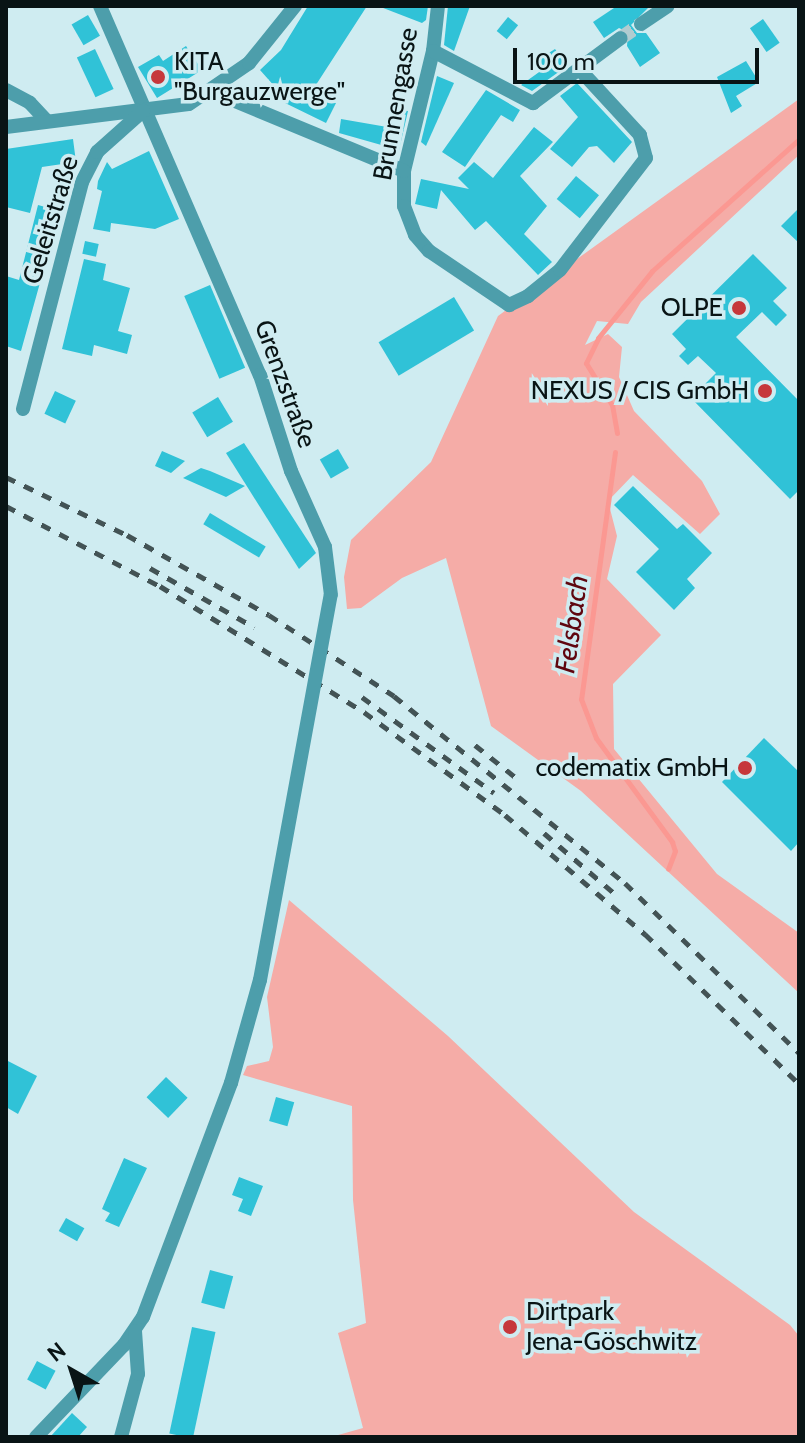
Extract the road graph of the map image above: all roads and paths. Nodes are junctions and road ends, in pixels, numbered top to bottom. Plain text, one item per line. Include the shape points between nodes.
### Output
1 (100, 6) edge
2 (295, 6) edge
3 (438, 6) edge
4 (668, 6) edge
5 (641, 24) tunnel mouth
6 (621, 38) tunnel mouth
7 (433, 51) junction
8 (579, 69) junction
9 (6, 90) edge
10 (211, 91) junction
11 (143, 111) junction
12 (46, 120) junction
13 (6, 127) edge
14 (404, 171) junction
15 (23, 409) dead end
16 (135, 1331) junction
17 (36, 1437) edge
18 (121, 1437) edge

1 - 11 street, Grenzstraße
2 - 10 street via 259,54
3 - 7 street, Brunnengasse
4 - 5 street
6 - 8 street
7 - 8 street via 533,103
7 - 14 street, Brunnengasse
8 - 14 street, Brunnengasse via 640,135 646,158 560,270 528,296 509,305 429,251 415,235 404,206
9 - 12 street
10 - 11 street via 177,108
10 - 14 street
11 - 12 street
11 - 15 street, Geleitstraße via 97,152 82,182
11 - 16 street, Grenzstraße, bridge via 260,375 291,471 325,547 331,595 260,980 231,1083
12 - 13 street
16 - 17 street
16 - 18 street via 138,1374

